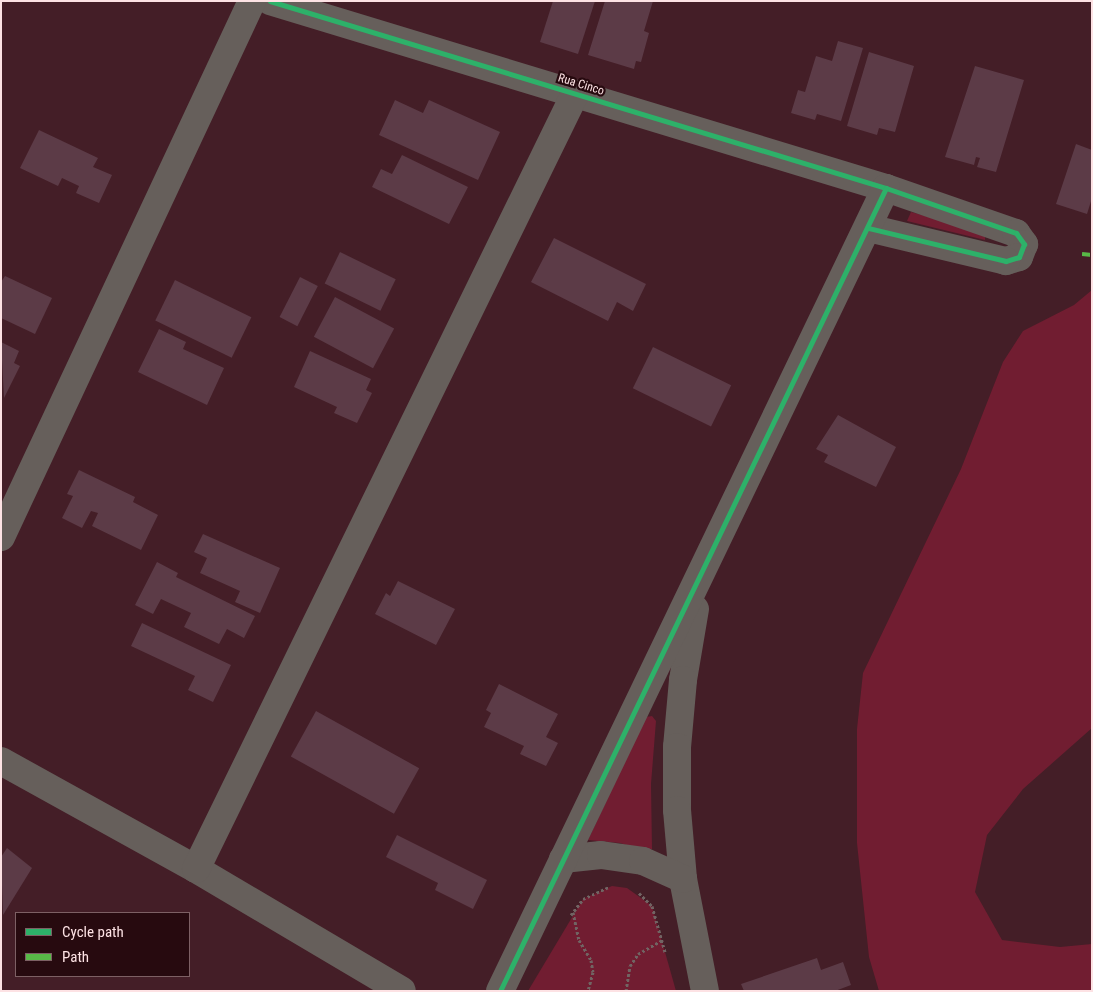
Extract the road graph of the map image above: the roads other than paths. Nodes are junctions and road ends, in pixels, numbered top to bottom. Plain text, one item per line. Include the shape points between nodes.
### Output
1 (252, 1) edge
2 (270, 1) edge
3 (575, 94) junction
4 (886, 188) junction
5 (869, 228) junction
6 (1, 537) edge
7 (701, 576) junction
8 (1, 761) edge
9 (563, 859) junction
10 (196, 869) junction
11 (683, 878) junction
12 (402, 991) edge
13 (500, 991) edge
14 (705, 991) edge

1 - 6 street
2 - 3 street, Rua Cinco
3 - 4 street, Rua Cinco
3 - 10 street
4 - 5 street
4 - 5 street, Rua Cinco via 1016,233 1024,244 1022,254 1006,261
5 - 7 street
7 - 9 street
7 - 11 street via 683,680 677,747
8 - 10 street
9 - 11 street via 601,856 642,861
9 - 13 street
10 - 12 street
11 - 14 street

